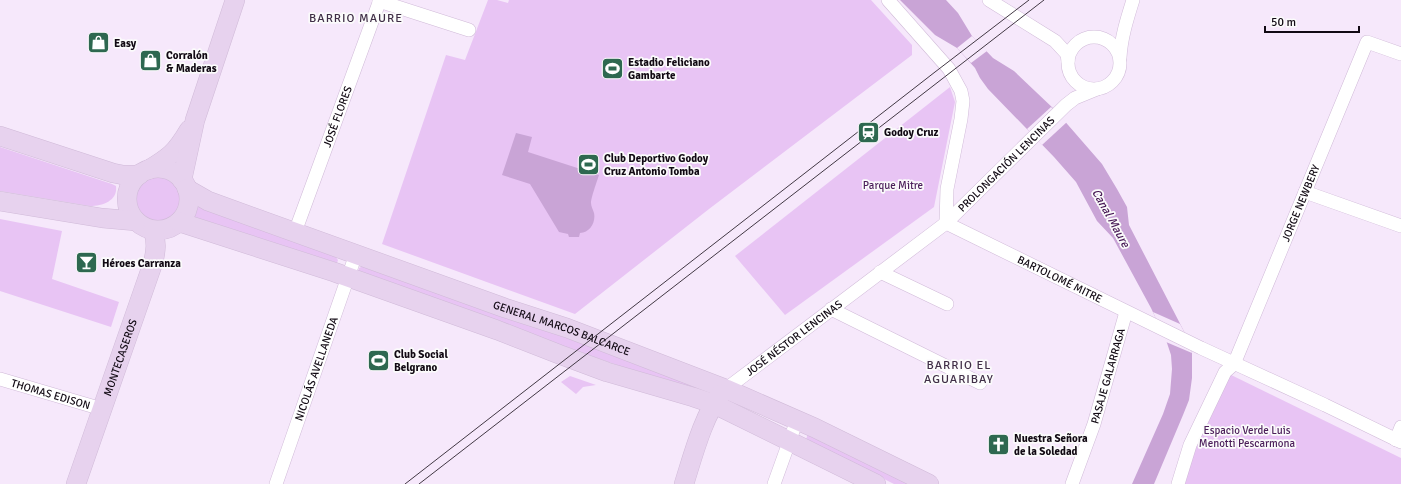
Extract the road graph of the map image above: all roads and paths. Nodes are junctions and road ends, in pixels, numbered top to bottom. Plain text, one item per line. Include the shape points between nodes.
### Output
1 (235, 0) edge
2 (380, 0) edge
3 (888, 0) edge
4 (989, 0) edge
5 (1133, 0) edge
6 (1128, 15) junction
7 (469, 30) dead end
8 (1095, 37) junction
9 (1055, 41) junction
10 (1079, 42) junction
11 (1401, 54) edge
12 (1120, 59) junction
13 (1068, 61) junction
14 (1071, 76) junction
15 (1097, 89) junction
16 (1062, 109) junction
17 (195, 120) junction
18 (0, 136) edge
19 (143, 173) junction
20 (185, 185) junction
21 (1305, 192) junction
22 (0, 201) edge
23 (180, 222) junction
24 (946, 223) junction
25 (144, 226) junction
26 (1401, 226) edge
27 (295, 232) junction
28 (356, 254) junction
29 (880, 272) junction
30 (348, 277) junction
31 (947, 304) dead end
32 (831, 309) junction
33 (1126, 312) junction
34 (1234, 364) junction
35 (0, 379) edge
36 (980, 383) dead end
37 (726, 388) junction
38 (714, 404) junction
39 (102, 409) junction
40 (798, 420) junction
41 (1401, 427) edge
42 (1398, 441) edge
43 (789, 442) junction
44 (76, 484) edge
45 (276, 484) edge
46 (684, 484) edge
47 (774, 484) edge
48 (876, 484) edge
49 (929, 484) edge
50 (1072, 484) edge
51 (1178, 484) edge

1 - 17 main road
2 - 7 street
2 - 27 street, JOSÉ FLORES
3 - 24 street via 949,70 961,91 962,113 947,189
4 - 9 street
5 - 6 street
6 - 8 street via 1108,34
6 - 12 street via 1120,44
8 - 10 street
8 - 12 street via 1102,38 1114,46
9 - 10 street
9 - 13 street via 1064,51
10 - 13 street via 1070,53
11 - 21 street, JORGE NEWBERY via 1367,42
12 - 15 street via 1115,79
13 - 14 street
14 - 15 street via 1082,86
14 - 16 street via 1072,83
15 - 16 street, PROLONGACIÓN LENCINAS via 1075,98
16 - 24 street, PROLONGACIÓN LENCINAS
17 - 19 main road via 174,153
17 - 20 main road
18 - 19 main road via 113,173
19 - 20 main road via 154,169 166,169 177,175
19 - 25 main road via 130,186 127,198 130,212
20 - 23 main road via 188,205
20 - 27 main road, GENERAL MARCOS BALCARCE via 208,201
21 - 26 street
21 - 34 street, JORGE NEWBERY
22 - 25 main road
23 - 25 main road via 160,230
23 - 30 main road
24 - 29 street, JOSÉ NÉSTOR LENCINAS
24 - 33 street, BARTOLOMÉ MITRE
25 - 39 main road, MONTECASEROS via 155,237 156,250
27 - 28 main road, GENERAL MARCOS BALCARCE
28 - 30 street, NICOLÁS AVELLANEDA
28 - 37 main road, GENERAL MARCOS BALCARCE via 567,328
29 - 31 street
29 - 32 street, JOSÉ NÉSTOR LENCINAS
30 - 38 main road via 584,364
30 - 45 street, NICOLÁS AVELLANEDA
32 - 36 street
32 - 37 street, JOSÉ NÉSTOR LENCINAS
33 - 34 street, BARTOLOMÉ MITRE
33 - 50 street, PASAJE GALARRAGA via 1094,424
34 - 42 street, BARTOLOMÉ MITRE
34 - 51 street, JORGE NEWBERY via 1225,372 1190,445
35 - 39 street, THOMAS EDISON
37 - 38 main road, JOSÉ NÉSTOR LENCINAS
37 - 40 main road, GENERAL MARCOS BALCARCE
38 - 43 main road
38 - 46 main road, JOSÉ NÉSTOR LENCINAS
39 - 44 main road, MONTECASEROS
40 - 43 street
40 - 49 main road, GENERAL MARCOS BALCARCE
41 - 42 street
43 - 47 street
43 - 48 main road

